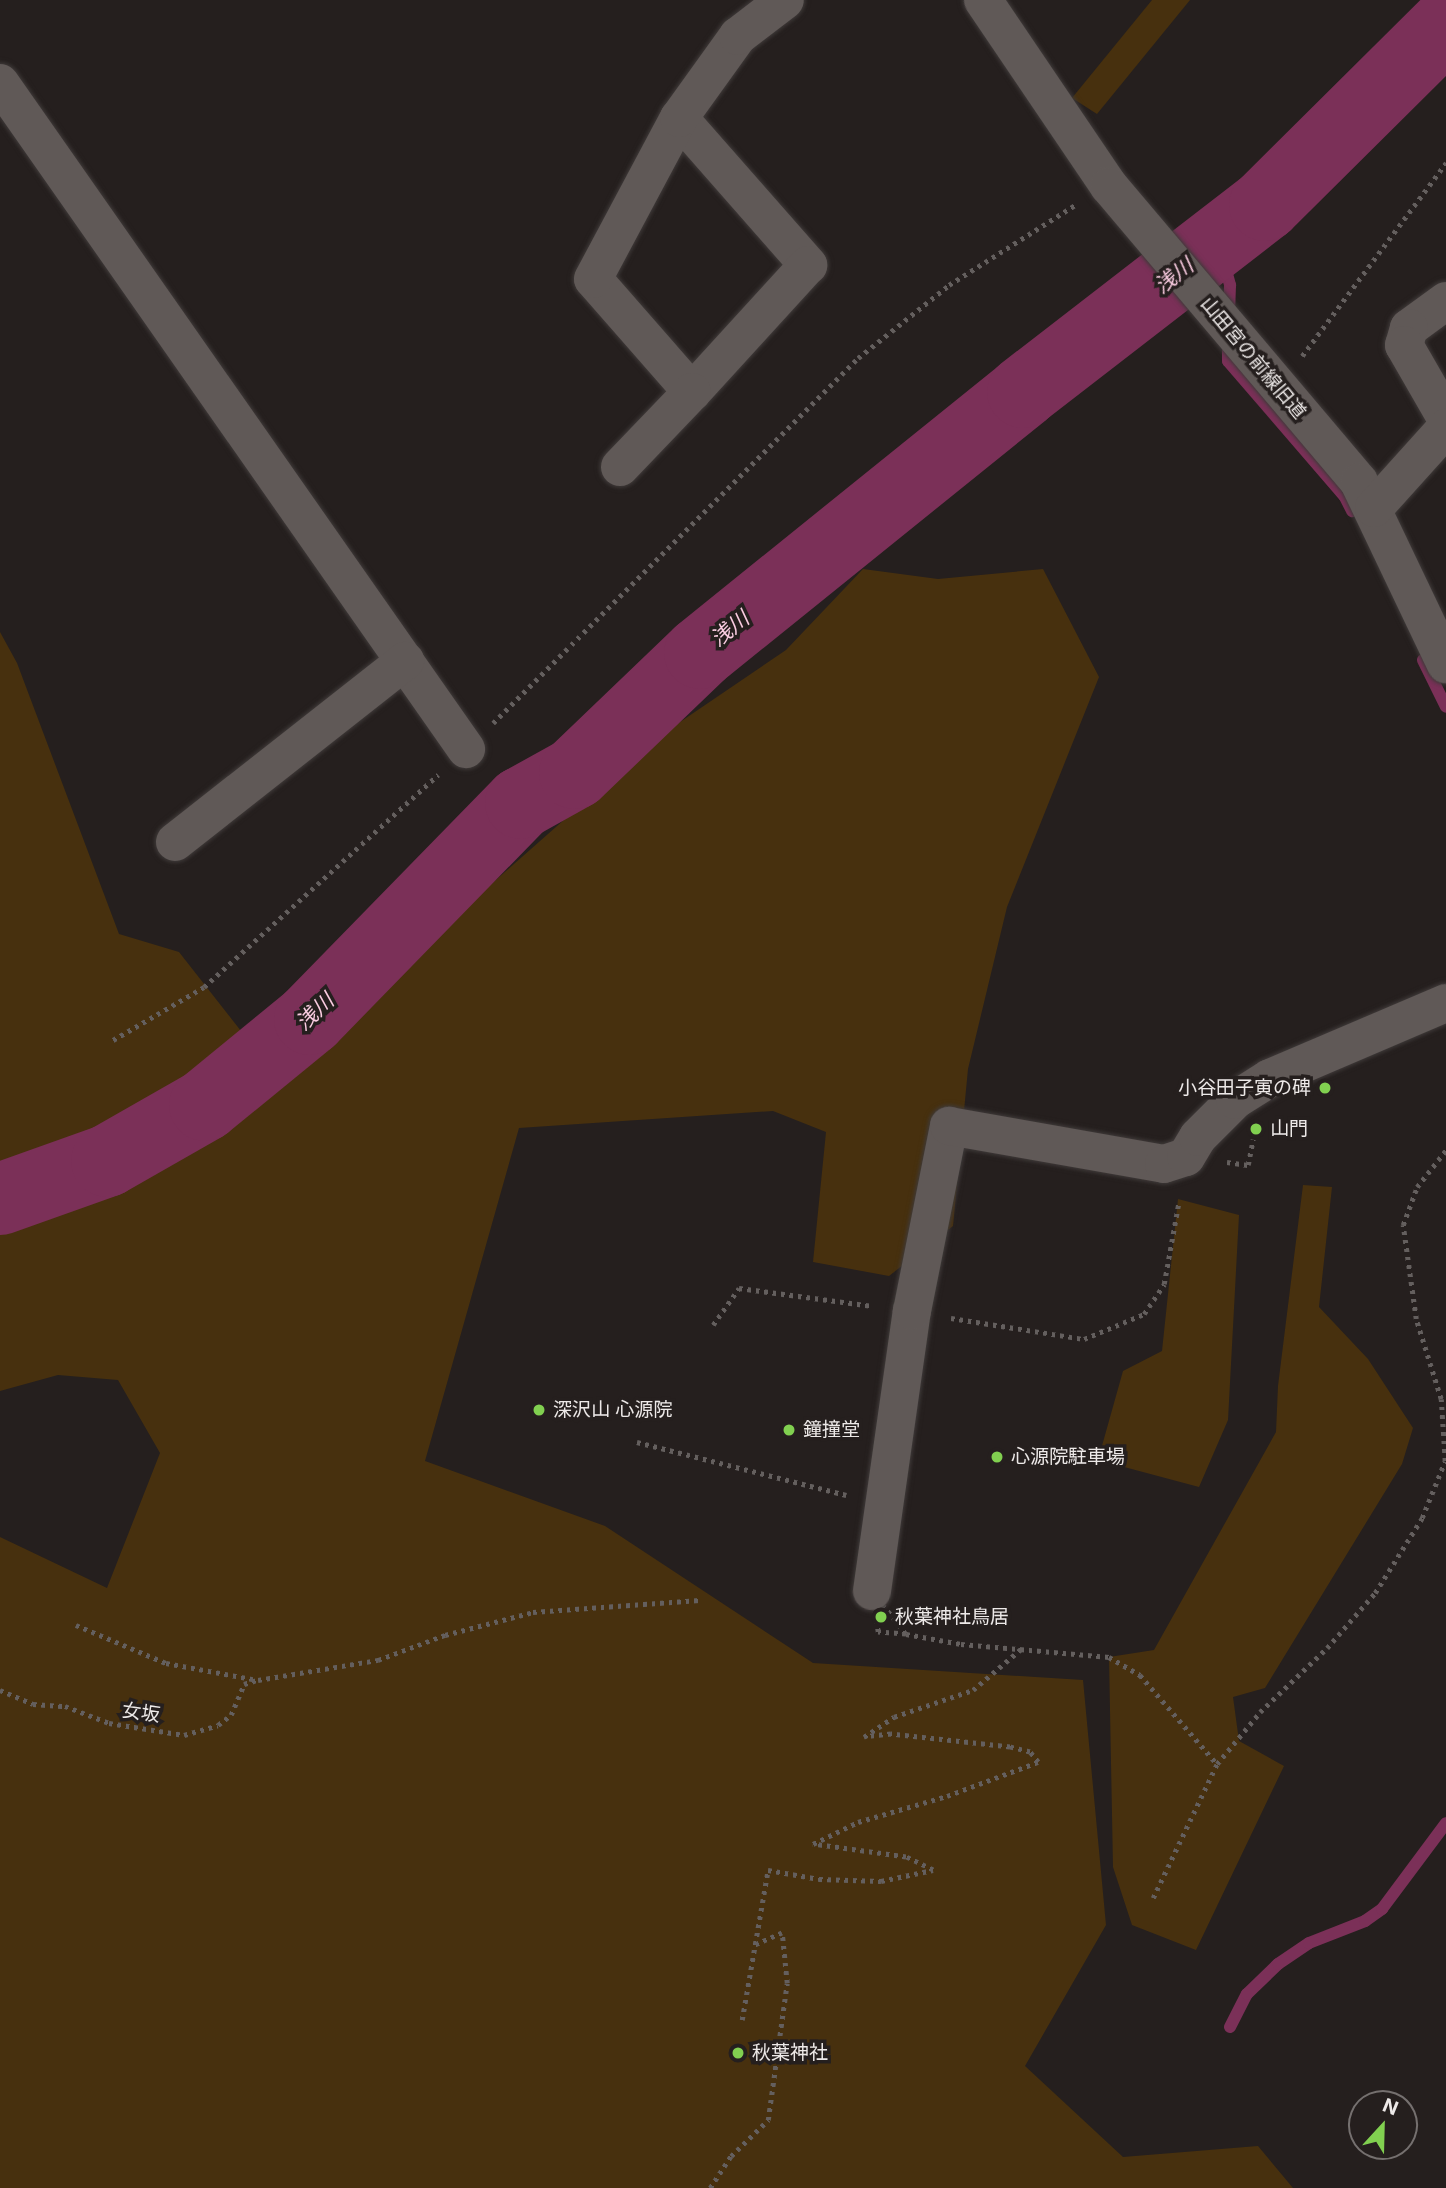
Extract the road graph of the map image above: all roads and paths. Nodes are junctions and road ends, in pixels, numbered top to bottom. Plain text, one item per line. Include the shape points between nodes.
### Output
1 (785, 0) edge
2 (983, 0) edge
3 (0, 83) edge
4 (679, 118) junction
5 (1446, 163) edge
6 (1110, 186) junction
7 (1446, 301) edge
8 (1278, 388) junction
9 (692, 392) junction
10 (1446, 418) edge
11 (1446, 428) edge
12 (620, 467) dead end
13 (1374, 508) junction
14 (405, 661) junction
15 (1446, 664) edge
16 (466, 749) junction
17 (174, 842) dead end
18 (1446, 1003) edge
19 (113, 1040) dead end
20 (1446, 1150) edge
21 (1186, 1157) junction
22 (912, 1311) junction
23 (713, 1325) dead end
24 (637, 1442) dead end
25 (881, 1503) junction
26 (872, 1591) dead end
27 (700, 1600) dead end
28 (76, 1625) dead end
29 (906, 1634) dead end
30 (1021, 1649) junction
31 (258, 1680) junction
32 (0, 1690) edge
33 (1217, 1764) junction
34 (1153, 1898) dead end
35 (752, 1947) junction
36 (742, 2020) dead end
37 (710, 2188) edge

1 - 4 street via 738,36
2 - 6 street, 山田宮の前線旧道
3 - 14 street
4 - 9 street via 593,279
4 - 9 street via 808,265
5 - 8 path
6 - 8 street, 山田宮の前線旧道
6 - 16 path via 949,285 858,358
7 - 10 street via 1409,328 1404,345
8 - 13 street, 山田宮の前線旧道 via 1359,482
9 - 12 street
11 - 13 street
13 - 15 street, 山田宮の前線旧道
14 - 16 street
14 - 17 street
16 - 19 path via 204,987
18 - 21 street via 1270,1078 1235,1100 1198,1137
20 - 33 path via 1417,1187 1404,1225 1416,1319 1440,1399 1445,1461 1422,1518 1375,1592 1327,1648 1260,1712
21 - 22 path via 1164,1283 1143,1314 1084,1339
21 - 22 street via 1164,1164 949,1126
22 - 23 path via 739,1288
22 - 25 street
24 - 25 path
25 - 26 street
27 - 31 path via 533,1612 445,1635 378,1660
28 - 31 path via 166,1663
29 - 30 path
30 - 33 path via 1108,1657 1140,1675
30 - 35 path via 973,1690 894,1717 864,1737 891,1734 1010,1747 1031,1752 1038,1762 858,1822 813,1844 906,1857 933,1870 881,1881 819,1879 768,1870
31 - 32 path, 女坂 via 244,1684 231,1714 218,1725 184,1735 109,1723 65,1706 33,1704
33 - 34 path
35 - 36 path
35 - 37 path via 782,1933 787,1983 768,2120 732,2156

